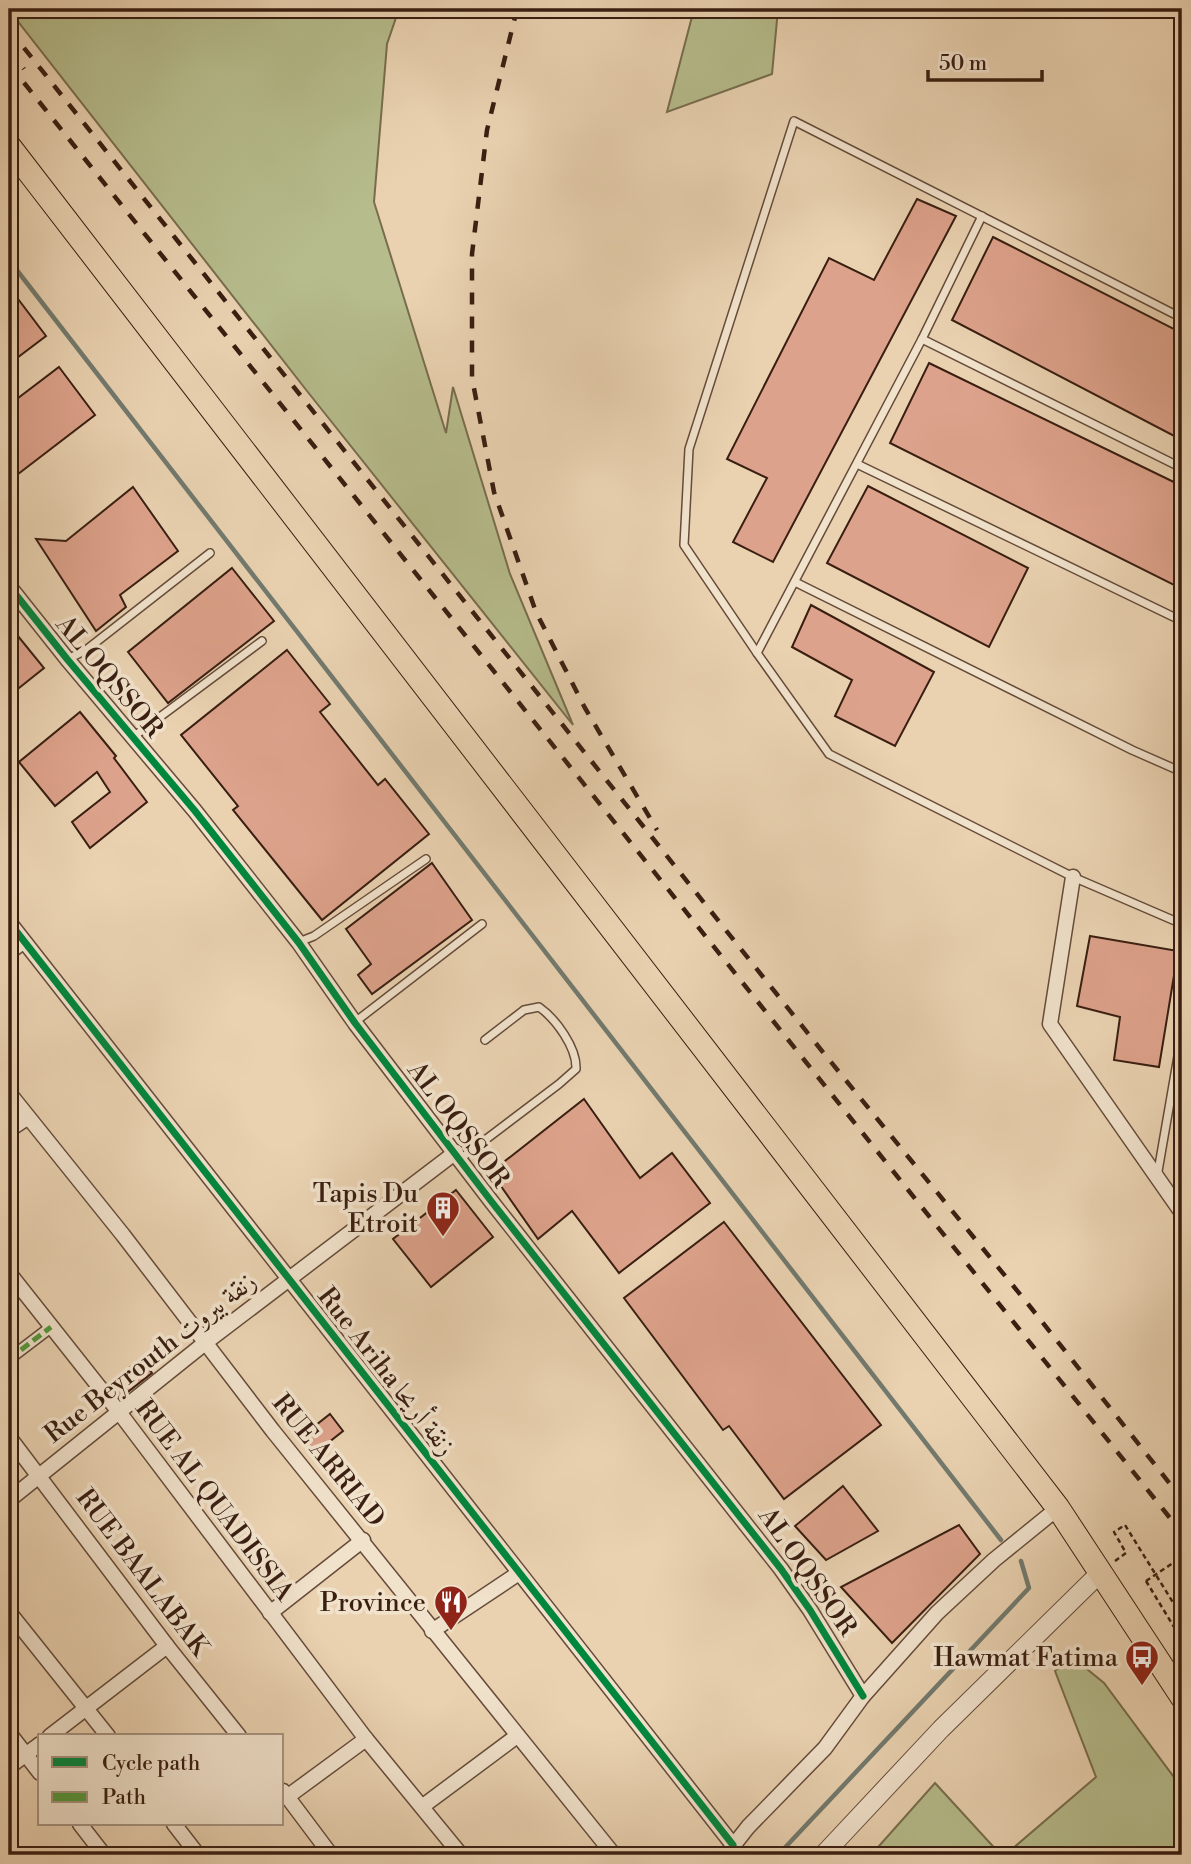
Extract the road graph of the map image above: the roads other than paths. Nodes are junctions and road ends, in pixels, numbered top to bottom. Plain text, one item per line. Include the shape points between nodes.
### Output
1 (9, 146) edge
2 (982, 216) junction
3 (1182, 318) edge
4 (922, 339) junction
5 (857, 464) junction
6 (1182, 468) edge
7 (210, 553) dead end
8 (794, 582) junction
9 (9, 586) edge
10 (1182, 621) edge
11 (262, 641) dead end
12 (757, 653) junction
13 (67, 659) junction
14 (133, 737) junction
15 (1182, 772) edge
16 (426, 859) dead end
17 (1073, 877) junction
18 (9, 922) edge
19 (1182, 923) edge
20 (482, 924) dead end
21 (23, 942) junction
22 (299, 943) junction
23 (9, 952) edge
24 (355, 1023) junction
25 (1182, 1033) edge
26 (485, 1040) dead end
27 (9, 1093) edge
28 (27, 1118) junction
29 (9, 1130) edge
30 (458, 1155) junction
31 (1157, 1179) junction
32 (1182, 1213) edge
33 (9, 1273) edge
34 (288, 1279) junction
35 (51, 1327) junction
36 (205, 1343) junction
37 (9, 1359) edge
38 (119, 1412) junction
39 (9, 1437) edge
40 (39, 1474) junction
41 (9, 1500) edge
42 (1058, 1508) junction
43 (363, 1540) junction
44 (1101, 1572) junction
45 (519, 1573) junction
46 (9, 1612) edge
47 (270, 1613) junction
48 (432, 1631) junction
49 (167, 1646) junction
50 (863, 1696) junction
51 (1182, 1697) edge
52 (87, 1708) junction
53 (9, 1733) edge
54 (53, 1734) edge
55 (106, 1734) edge
56 (237, 1734) edge
57 (517, 1735) junction
58 (366, 1739) junction
59 (38, 1745) edge
60 (26, 1754) junction
61 (9, 1768) edge
62 (38, 1770) edge
63 (285, 1793) edge
64 (423, 1806) junction
65 (82, 1826) edge
66 (176, 1826) edge
67 (9, 1848) edge
68 (729, 1850) edge
69 (14, 1855) edge
70 (104, 1855) edge
71 (198, 1855) edge
72 (331, 1855) edge
73 (461, 1855) edge
74 (614, 1855) edge
75 (823, 1855) edge

1 - 42 main road
2 - 3 lane
2 - 4 lane
2 - 12 lane via 794,121 689,449 684,545
4 - 5 lane
4 - 6 lane
5 - 8 lane
5 - 10 lane
7 - 13 lane via 86,650
8 - 12 lane
8 - 15 lane
9 - 13 street, AL OQSSOR
11 - 14 lane
12 - 17 lane via 829,754
13 - 14 street, AL OQSSOR
14 - 22 street, AL OQSSOR
16 - 22 lane
17 - 19 lane
17 - 31 street via 1050,1024
18 - 21 street, Rue Ariha زنقة أريحا
20 - 24 lane
21 - 23 street
21 - 34 street, Rue Ariha زنقة أريحا
22 - 24 street, AL OQSSOR
24 - 30 street, AL OQSSOR
25 - 31 lane
26 - 30 lane via 524,1010 539,1007 573,1051 576,1069
27 - 28 street, RUE ARRIAD
28 - 29 street
28 - 36 street, RUE ARRIAD
30 - 34 street, Rue Beyrouth زنقة بيروت
30 - 50 street, AL OQSSOR via 781,1569
31 - 32 street
33 - 35 street, RUE AL QUADISSIA
34 - 36 street, Rue Beyrouth زنقة بيروت
34 - 45 street, Rue Ariha زنقة أريحا
35 - 37 street
35 - 38 street, RUE AL QUADISSIA
36 - 38 street, Rue Beyrouth زنقة بيروت
36 - 43 street, RUE ARRIAD
38 - 40 street, Rue Beyrouth زنقة بيروت
38 - 47 street, RUE AL QUADISSIA
39 - 40 street, RUE BAALABAK
40 - 41 street, Rue Beyrouth زنقة بيروت
40 - 49 street, RUE BAALABAK
42 - 44 main road
42 - 50 street via 965,1585
43 - 47 street
43 - 48 street, RUE ARRIAD
44 - 51 main road
44 - 75 street via 941,1729
45 - 48 street
45 - 68 street, Rue Ariha زنقة أريحا
46 - 52 street
47 - 58 street, RUE AL QUADISSIA
48 - 57 street, RUE ARRIAD
49 - 52 street
49 - 56 street, RUE BAALABAK
50 - 68 street via 811,1764
52 - 54 street
52 - 55 street
53 - 60 street
57 - 64 street
57 - 74 street, RUE ARRIAD
58 - 63 street
58 - 64 street, RUE AL QUADISSIA
59 - 60 street
60 - 61 street
60 - 62 street
63 - 72 street
64 - 73 street, RUE AL QUADISSIA
65 - 70 street
66 - 71 street
67 - 69 street

